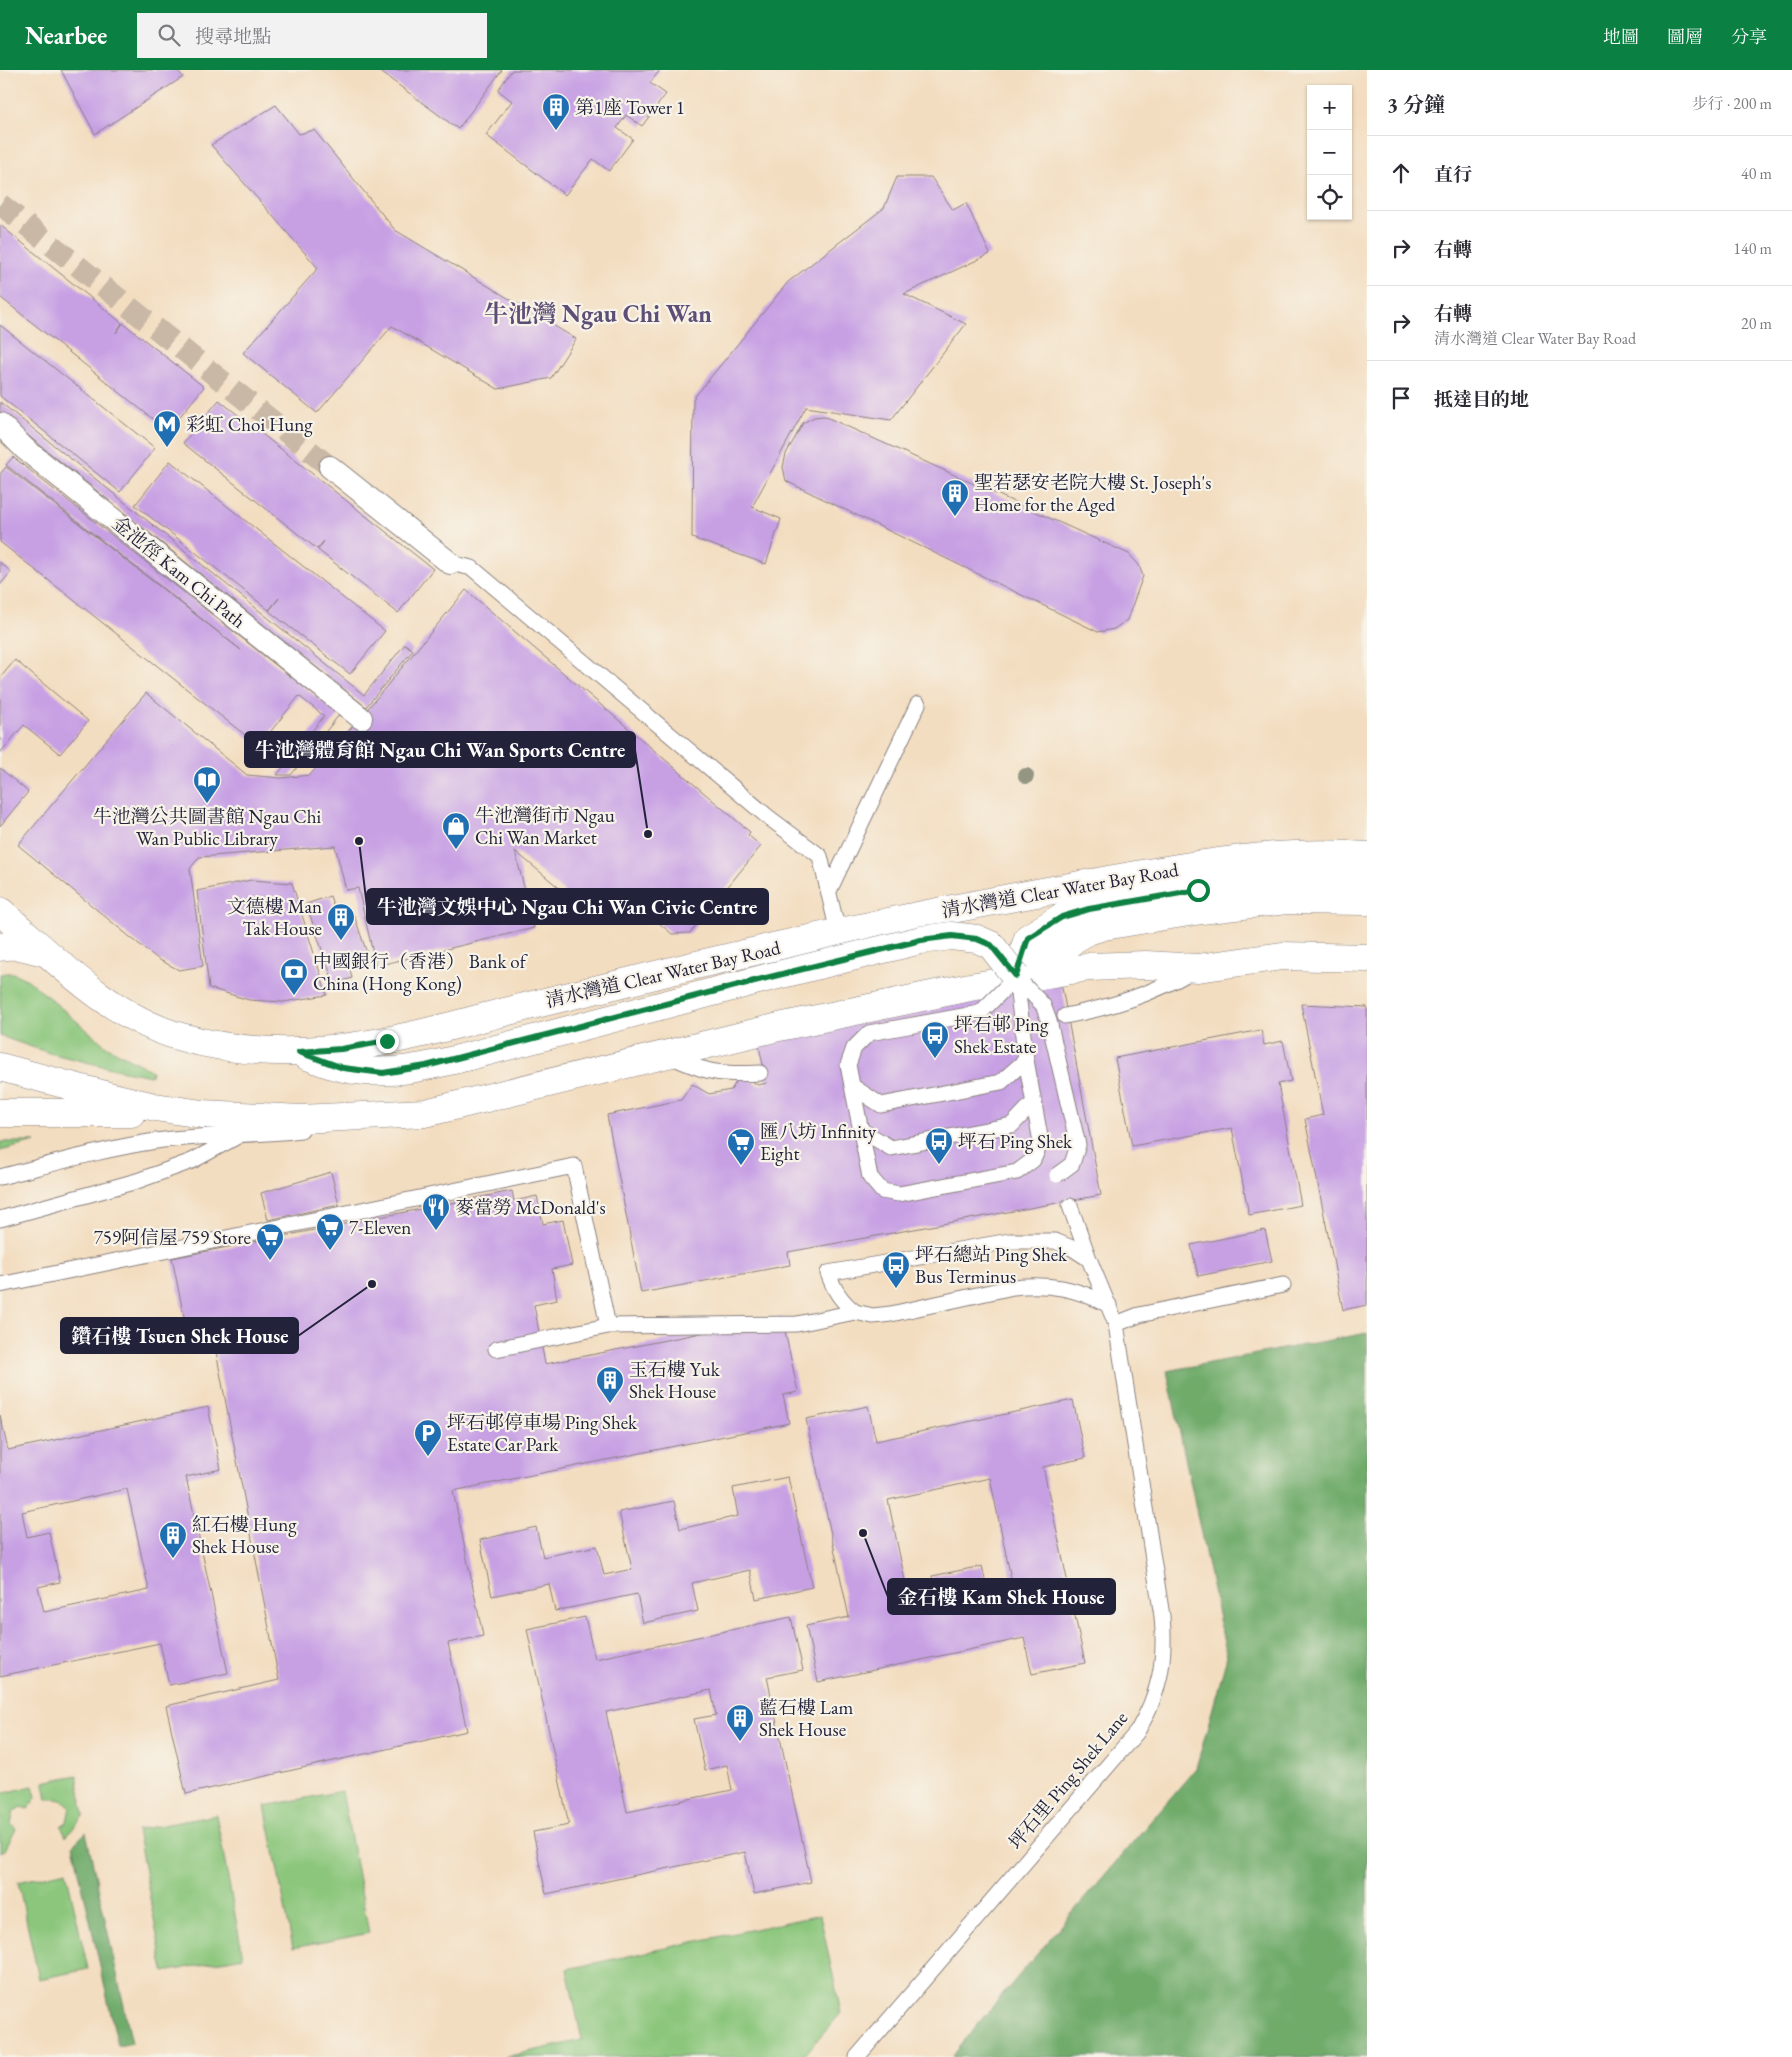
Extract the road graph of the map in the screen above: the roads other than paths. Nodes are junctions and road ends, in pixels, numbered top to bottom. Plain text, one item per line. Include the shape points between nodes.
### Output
1 (3, 435) edge
2 (330, 467) tunnel mouth
3 (450, 563) joint
4 (918, 704) dead end
5 (361, 718) dead end
6 (1367, 856) edge
7 (1367, 880) edge
8 (829, 891) junction
9 (1367, 901) edge
10 (0, 910) edge
11 (838, 932) junction
12 (0, 947) edge
13 (50, 954) junction
14 (1367, 958) edge
15 (1198, 968) junction
16 (1016, 976) junction
17 (1065, 1016) dead end
18 (299, 1052) junction
19 (667, 1054) junction
20 (1026, 1060) junction
21 (0, 1066) edge
22 (760, 1073) dead end
23 (852, 1086) junction
24 (1034, 1103) junction
25 (0, 1113) edge
26 (425, 1113) junction
27 (202, 1114) junction
28 (861, 1130) junction
29 (241, 1134) junction
30 (1057, 1176) dead end
31 (0, 1177) edge
32 (1070, 1206) dead end
33 (0, 1219) edge
34 (1089, 1259) junction
35 (0, 1285) edge
36 (1284, 1285) dead end
37 (1109, 1305) junction
38 (855, 1312) junction
39 (1116, 1324) junction
40 (608, 1326) junction
41 (496, 1349) dead end
42 (858, 2057) edge

1 - 5 street, 金池徑 Kam Chi Path
2 - 3 street
3 - 8 lane via 472,568 768,817 820,856
4 - 8 lane
6 - 11 main road, 清水灣道 Clear Water Bay Road via 1289,855 1230,860 1022,895
7 - 16 main road via 1276,881 1198,890 1089,909 1062,917 1028,938
8 - 11 lane
9 - 16 main road via 1286,900 1104,926 1088,931
10 - 13 main road, 清水灣道 Clear Water Bay Road
11 - 18 main road, 清水灣道 Clear Water Bay Road via 418,1035 341,1049
12 - 13 main road via 25,946
13 - 18 main road, 清水灣道 Clear Water Bay Road via 116,1006 146,1024 216,1044 255,1051
14 - 15 main road via 1282,956
15 - 17 lane via 1163,988 1128,1002
15 - 19 main road via 1146,965 1089,967 970,987
16 - 18 main road, bridge via 991,945 977,939 952,936 921,940 766,978 426,1066 383,1073 343,1068
16 - 20 lane, bridge
16 - 23 lane, bridge via 980,1013 870,1034 854,1048 848,1065
16 - 30 lane, bridge via 1043,1005 1049,1021 1078,1146 1072,1164
19 - 22 lane via 699,1070 725,1075
19 - 26 main road
20 - 23 lane, bridge via 1001,1082 881,1105
20 - 24 lane, bridge
21 - 27 main road via 155,1107
23 - 28 lane, bridge
24 - 28 lane, bridge via 1012,1125 890,1148
24 - 28 lane, bridge via 1042,1142 1033,1160 1017,1172 898,1194 882,1191 870,1177
25 - 27 main road
26 - 27 main road via 301,1119
26 - 29 lane via 294,1131
29 - 31 lane via 198,1136 114,1148
29 - 33 lane via 192,1161 137,1181
32 - 34 lane, 坪石里 Ping Shek Lane
34 - 37 lane, 坪石里 Ping Shek Lane
34 - 38 lane via 1054,1241 1024,1240 828,1273 842,1302
35 - 40 lane via 574,1166
36 - 39 lane via 1139,1315
37 - 38 lane via 1070,1289 1032,1285 890,1314 873,1316
37 - 39 lane, 坪石里 Ping Shek Lane
38 - 40 lane via 797,1324
39 - 42 lane, 坪石里 Ping Shek Lane via 1164,1642 1162,1669 1155,1695 1147,1714 1124,1748
40 - 41 lane

